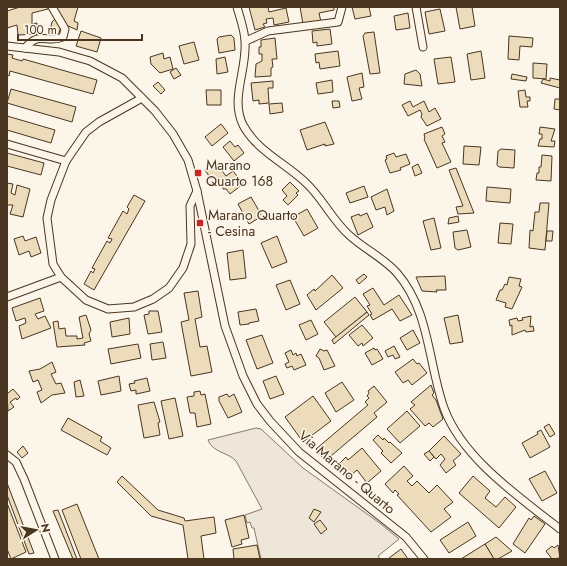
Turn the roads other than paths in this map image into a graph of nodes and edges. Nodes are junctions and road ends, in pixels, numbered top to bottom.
1 (52, 7) edge
2 (237, 7) edge
3 (342, 7) edge
4 (416, 7) edge
5 (246, 41) junction
6 (7, 46) edge
7 (423, 47) dead end
8 (25, 48) junction
9 (142, 98) junction
10 (7, 144) edge
11 (66, 161) junction
12 (197, 191) junction
13 (61, 277) junction
14 (7, 297) edge
15 (7, 455) edge
16 (560, 529) edge
17 (55, 559) edge
18 (424, 559) edge

1 - 8 street
2 - 5 street
3 - 5 street
4 - 7 street
5 - 16 street
6 - 8 street, Via Marano - Quarto
8 - 9 street, Via Marano - Quarto
9 - 11 street
9 - 12 street, Via Marano - Quarto
10 - 11 street
11 - 13 street
12 - 13 street
12 - 18 street, Via Marano - Quarto
13 - 14 street
15 - 17 street

